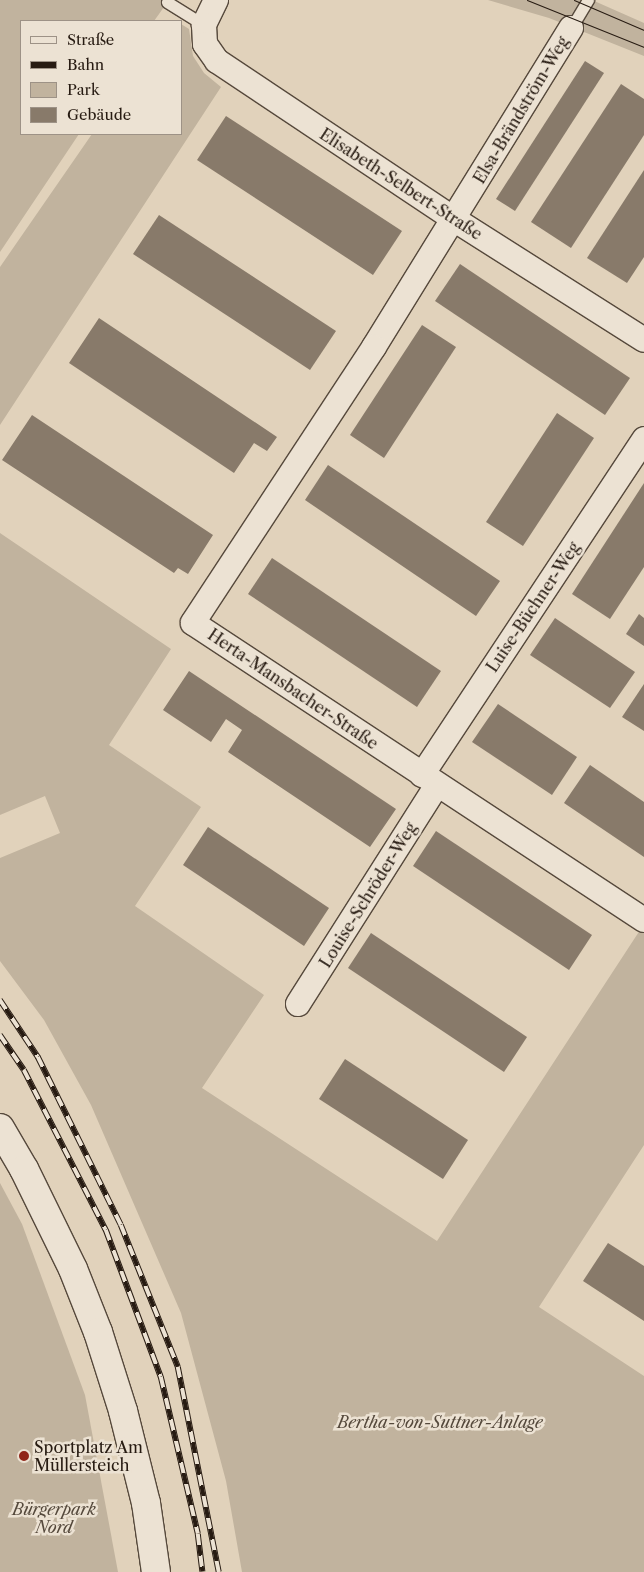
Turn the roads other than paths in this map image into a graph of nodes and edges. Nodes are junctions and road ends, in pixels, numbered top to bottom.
1 (216, 0) edge
2 (588, 0) edge
3 (167, 2) dead end
4 (204, 25) junction
5 (571, 28) joint
6 (452, 218) junction
7 (644, 340) edge
8 (644, 439) edge
9 (430, 780) junction
10 (642, 915) edge
11 (298, 1004) dead end
12 (0, 1128) edge
13 (156, 1572) edge

1 - 4 street
2 - 5 lane, Elsa-Brändström-Weg
3 - 4 lane
4 - 6 street, Elisabeth-Selbert-Straße
5 - 6 street, Elsa-Brändström-Weg
6 - 7 street, Elisabeth-Selbert-Straße
6 - 9 street, Herta-Mansbacher-Straße
8 - 9 street, Luise-Büchner-Weg
9 - 10 street, Herta-Mansbacher-Straße
9 - 11 street, Louise-Schröder-Weg
12 - 13 main road

